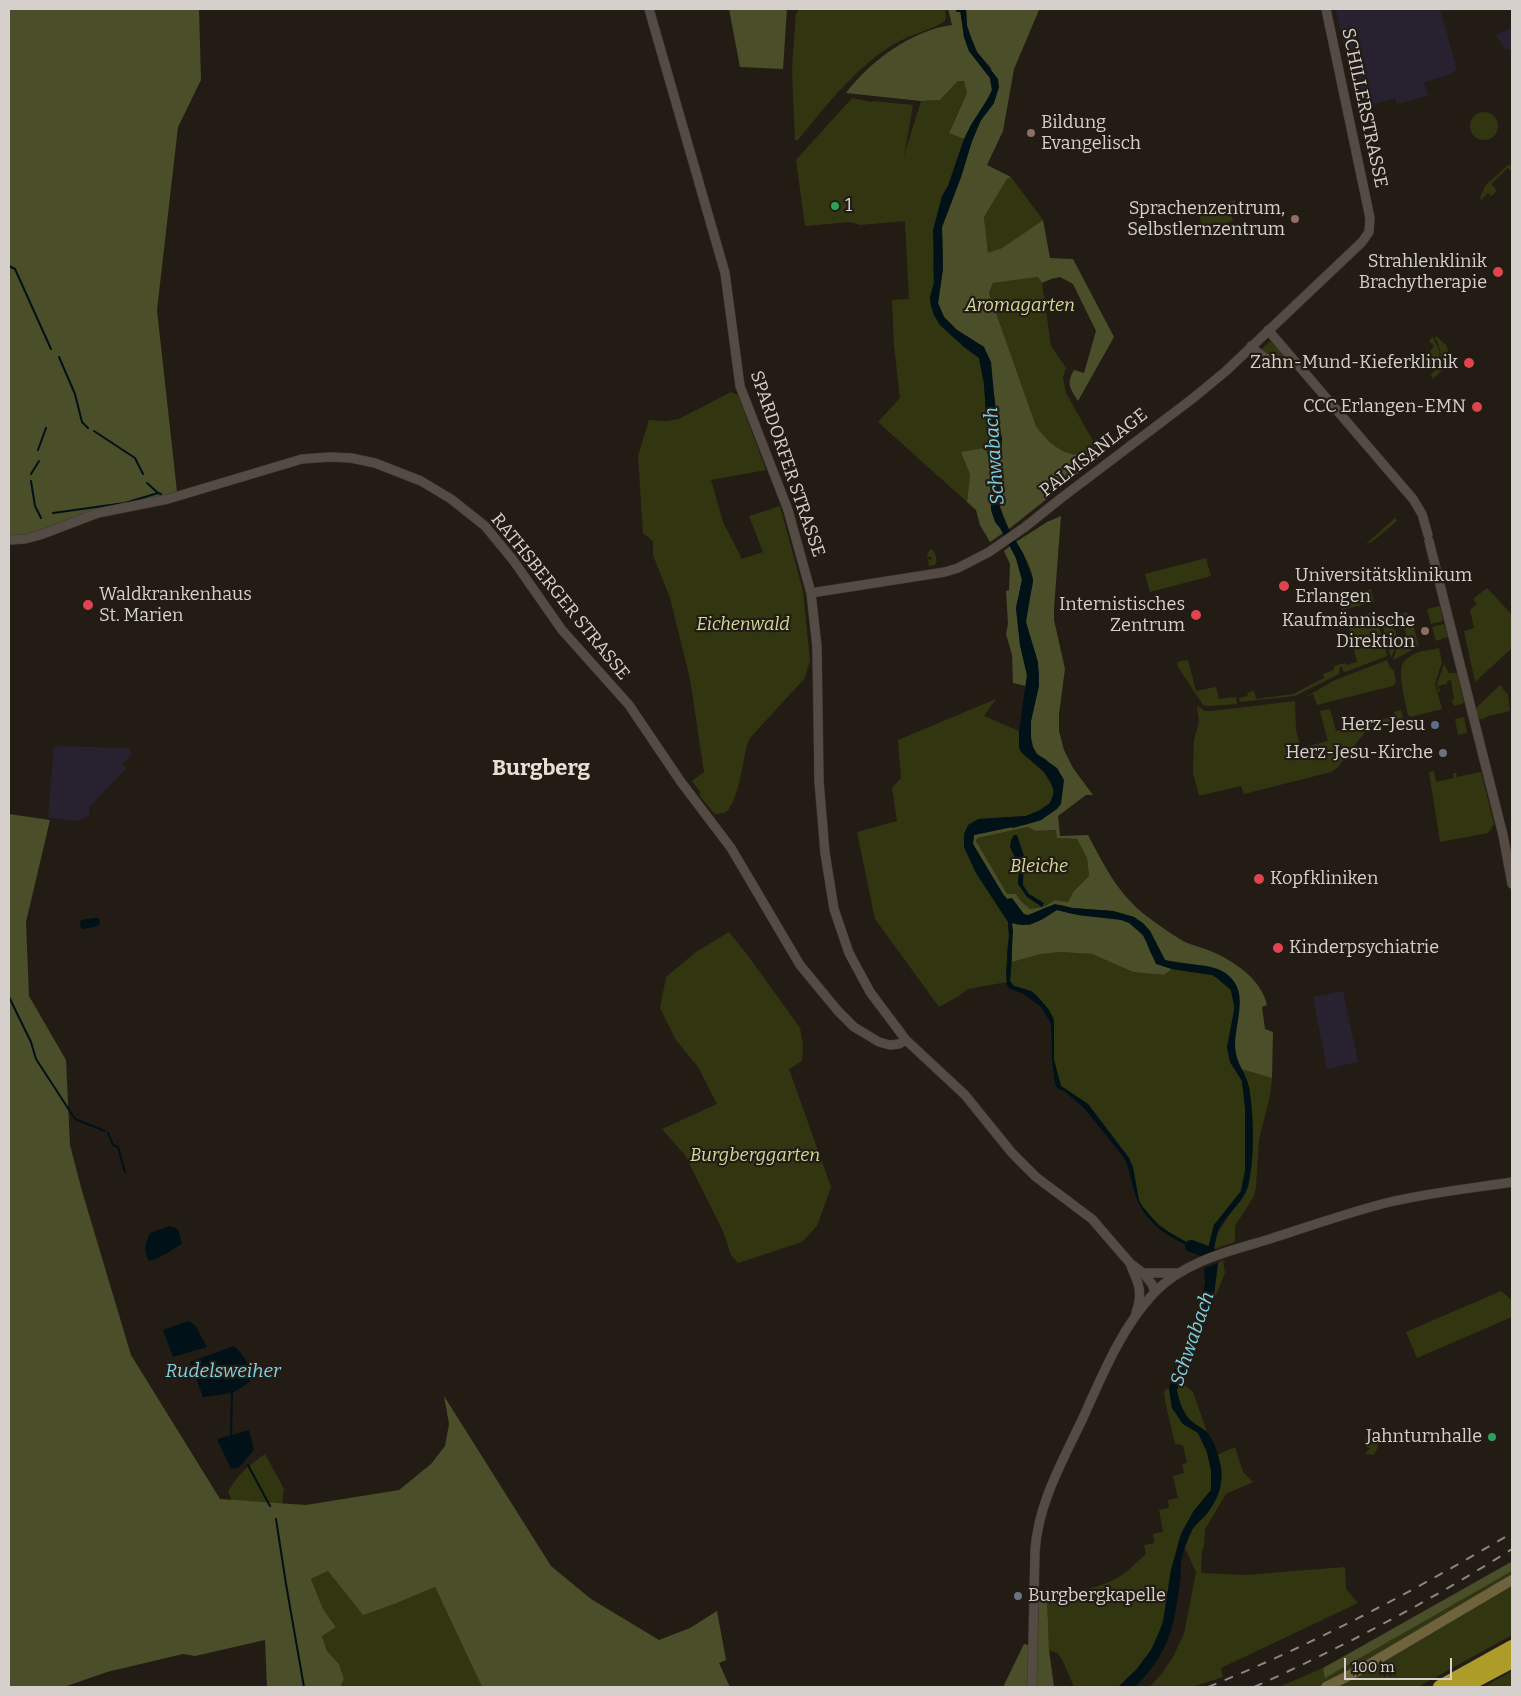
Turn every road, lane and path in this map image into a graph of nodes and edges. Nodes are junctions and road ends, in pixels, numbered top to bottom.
1 (649, 9) edge
2 (1326, 9) edge
3 (1370, 215) joint
4 (1268, 330) junction
5 (1251, 346) junction
6 (1295, 362) junction
7 (9, 540) edge
8 (811, 594) junction
9 (1512, 884) edge
10 (906, 1040) junction
11 (1512, 1182) edge
12 (1130, 1263) junction
13 (1143, 1273) junction
14 (1179, 1273) junction
15 (1140, 1285) junction
16 (1155, 1292) junction
17 (1134, 1320) junction
18 (1512, 1580) edge
19 (1512, 1647) edge
20 (1512, 1660) edge
21 (1032, 1687) edge
22 (1326, 1687) edge
23 (1440, 1687) edge
24 (1463, 1687) edge

1 - 8 street, SPARDORFER STRASSE
2 - 3 street, SCHILLERSTRASSE
3 - 4 street, PALMSANLAGE
4 - 5 street, PALMSANLAGE
4 - 6 street
5 - 6 street
5 - 8 street, PALMSANLAGE
6 - 9 street
7 - 10 street, RATHSBERGER STRASSE
8 - 10 street, SPARDORFER STRASSE
10 - 12 street, SPARDORFER STRASSE
11 - 14 street
12 - 13 street
12 - 15 street
13 - 14 street
13 - 16 street
14 - 16 street
15 - 16 street
15 - 17 street
16 - 17 street
17 - 21 street
18 - 22 main road
19 - 23 highway
20 - 24 highway

